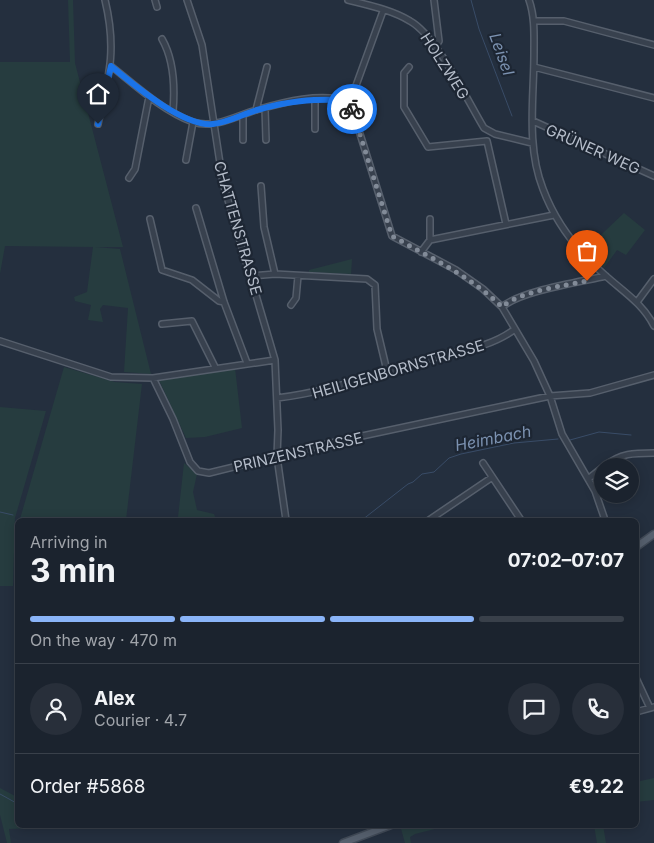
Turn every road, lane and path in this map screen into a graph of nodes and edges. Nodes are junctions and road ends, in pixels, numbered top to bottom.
1 (105, 0) edge
2 (155, 0) edge
3 (187, 0) edge
4 (348, 0) edge
5 (434, 0) edge
6 (529, 0) edge
7 (157, 7) dead end
8 (383, 11) junction
9 (534, 21) junction
10 (162, 39) dead end
11 (654, 45) edge
12 (435, 47) junction
13 (111, 66) junction
14 (409, 66) dead end
15 (267, 67) dead end
16 (534, 67) junction
17 (149, 97) junction
18 (654, 98) edge
19 (315, 99) junction
20 (350, 102) junction
21 (265, 108) junction
22 (173, 110) junction
23 (256, 110) junction
24 (243, 115) junction
25 (533, 121) junction
26 (194, 122) junction
27 (98, 124) dead end
28 (213, 124) junction
29 (315, 129) dead end
30 (495, 134) junction
31 (243, 140) dead end
32 (266, 140) dead end
33 (487, 141) junction
34 (532, 143) junction
35 (186, 160) dead end
36 (654, 176) edge
37 (130, 178) dead end
38 (261, 186) dead end
39 (196, 208) dead end
40 (554, 215) junction
41 (150, 219) dead end
42 (430, 219) dead end
43 (506, 224) junction
44 (430, 240) junction
45 (421, 252) junction
46 (275, 274) junction
47 (250, 276) junction
48 (298, 276) junction
49 (606, 276) junction
50 (654, 279) edge
51 (224, 302) junction
52 (637, 302) junction
53 (291, 305) dead end
54 (502, 307) junction
55 (162, 324) dead end
56 (654, 326) edge
57 (514, 329) junction
58 (0, 342) edge
59 (275, 360) junction
60 (247, 364) junction
61 (215, 367) junction
62 (387, 371) junction
63 (654, 375) edge
64 (153, 378) junction
65 (550, 396) junction
66 (277, 398) junction
67 (654, 453) edge
68 (276, 457) junction
69 (615, 458) edge
70 (483, 463) dead end
71 (594, 474) edge
72 (491, 478) junction
73 (588, 478) junction
74 (439, 514) junction
75 (286, 518) edge
76 (432, 518) edge
77 (441, 518) edge
78 (520, 518) edge
79 (604, 518) edge
80 (653, 537) edge
81 (639, 545) edge
82 (639, 684) edge
83 (652, 708) edge
84 (639, 711) edge
85 (383, 828) edge
86 (343, 843) edge

1 - 13 street
2 - 7 street
3 - 28 street, CHATTENSTRASSE
4 - 8 street, HOLZWEG
5 - 12 street
6 - 9 street
8 - 12 street, HOLZWEG
8 - 20 street
9 - 11 street
9 - 16 street
10 - 22 street
12 - 30 street, HOLZWEG
13 - 17 street
13 - 27 street
14 - 33 street
15 - 23 street
16 - 18 street
16 - 25 street
17 - 22 street
17 - 37 street
19 - 20 street
19 - 21 street
19 - 29 street
20 - 45 street
21 - 23 street
21 - 32 street
22 - 26 street
23 - 24 street
24 - 28 street
24 - 31 street
25 - 34 street
25 - 36 street, GRÜNER WEG
26 - 28 street
26 - 35 street
28 - 47 street, CHATTENSTRASSE
30 - 33 street
30 - 34 street
33 - 43 street
34 - 40 street
38 - 46 street
39 - 51 street
40 - 43 street
40 - 49 street
41 - 51 street
42 - 44 street
43 - 44 street
44 - 45 street
45 - 54 street
46 - 47 street
46 - 48 street
47 - 59 street, CHATTENSTRASSE
48 - 53 street
48 - 62 street
49 - 52 street
49 - 54 street
50 - 52 street
51 - 60 street
52 - 56 street
54 - 57 street
55 - 61 street
57 - 62 street, HEILIGENBORNSTRASSE
57 - 65 street
58 - 64 street
59 - 60 street
59 - 66 street, CHATTENSTRASSE
60 - 61 street
61 - 64 street
62 - 66 street, HEILIGENBORNSTRASSE
63 - 65 street, PRINZENSTRASSE
64 - 68 street, PRINZENSTRASSE
65 - 68 street, PRINZENSTRASSE
65 - 73 street
66 - 68 street, CHATTENSTRASSE
67 - 69 street
68 - 75 street, CHATTENSTRASSE
70 - 72 street
71 - 73 street
72 - 74 street
72 - 78 street
73 - 79 street
74 - 76 street
74 - 77 street
80 - 81 main road
82 - 83 street
83 - 84 street
85 - 86 main road

